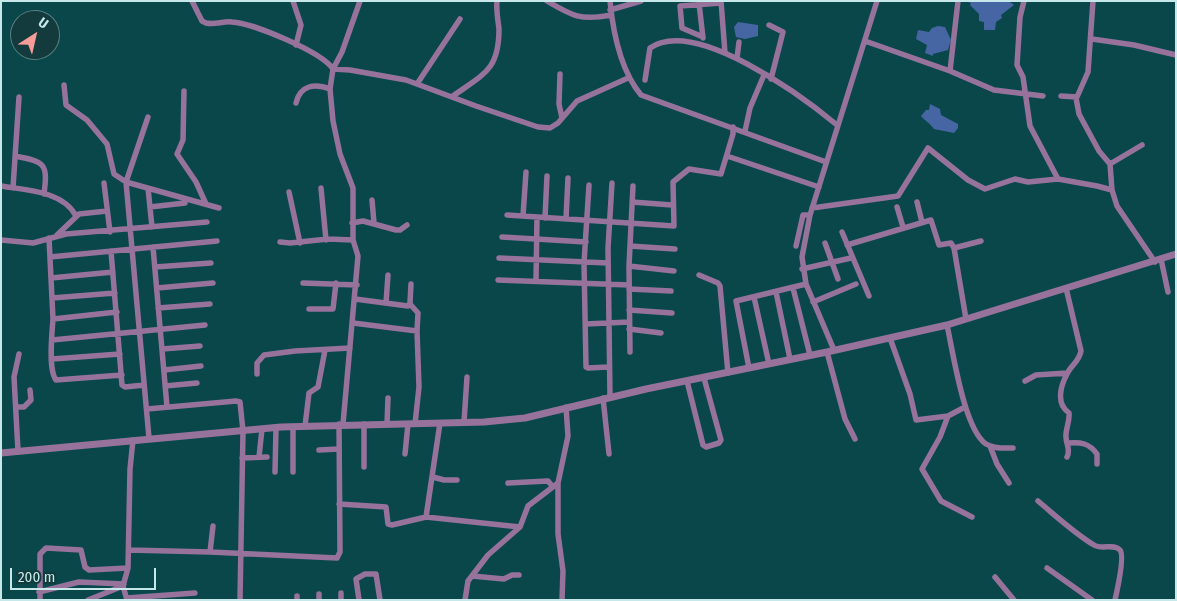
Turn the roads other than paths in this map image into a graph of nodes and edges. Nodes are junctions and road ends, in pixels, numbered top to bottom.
1 (192, 1) edge
2 (293, 1) edge
3 (360, 1) edge
4 (497, 1) edge
5 (547, 1) edge
6 (610, 1) edge
7 (641, 1) edge
8 (877, 1) edge
9 (958, 1) edge
10 (1024, 1) edge
11 (1093, 1) edge
12 (721, 2) edge
13 (699, 3) edge
14 (611, 12) junction
15 (460, 19) dead end
16 (769, 25) dead end
17 (703, 37) junction
18 (1092, 39) junction
19 (865, 41) junction
20 (739, 42) dead end
21 (296, 45) junction
22 (703, 45) junction
23 (725, 53) junction
24 (1176, 54) edge
25 (737, 58) junction
26 (333, 69) junction
27 (950, 71) junction
28 (560, 74) dead end
29 (764, 75) junction
30 (628, 78) junction
31 (771, 79) junction
32 (645, 80) dead end
33 (417, 84) junction
34 (64, 85) dead end
35 (330, 89) junction
36 (184, 91) dead end
37 (1025, 94) junction
38 (453, 96) junction
39 (1043, 96) dead end
40 (1061, 96) dead end
41 (19, 97) dead end
42 (1076, 98) junction
43 (296, 103) dead end
44 (148, 117) dead end
45 (562, 118) junction
46 (837, 125) junction
47 (733, 127) junction
48 (745, 131) junction
49 (1142, 145) dead end
50 (15, 156) junction
51 (727, 156) junction
52 (826, 162) junction
53 (1110, 164) junction
54 (526, 172) dead end
55 (547, 176) dead end
56 (568, 178) dead end
57 (1058, 179) junction
58 (104, 182) dead end
59 (126, 182) junction
60 (612, 183) dead end
61 (589, 185) dead end
62 (1, 186) edge
63 (633, 186) dead end
64 (819, 187) junction
65 (13, 188) junction
66 (148, 188) junction
67 (321, 188) dead end
68 (1112, 190) junction
69 (289, 192) dead end
70 (44, 194) junction
71 (372, 200) dead end
72 (632, 202) junction
73 (917, 202) dead end
74 (185, 203) dead end
75 (206, 204) junction
76 (672, 205) junction
77 (150, 207) junction
78 (897, 207) dead end
79 (219, 208) dead end
80 (812, 208) junction
81 (107, 211) junction
82 (507, 215) dead end
83 (810, 215) junction
84 (76, 216) junction
85 (523, 216) junction
86 (537, 217) junction
87 (545, 218) junction
88 (566, 219) junction
89 (588, 221) junction
90 (207, 222) dead end
91 (610, 222) junction
92 (922, 222) junction
93 (352, 223) junction
94 (374, 224) junction
95 (630, 224) junction
96 (407, 225) dead end
97 (152, 227) junction
98 (903, 227) junction
99 (131, 229) junction
100 (110, 232) junction
101 (842, 232) dead end
102 (57, 235) junction
103 (502, 237) dead end
104 (49, 238) junction
105 (536, 239) junction
106 (1, 240) edge
107 (326, 240) junction
108 (353, 240) junction
109 (217, 241) dead end
110 (981, 241) dead end
111 (280, 242) dead end
112 (586, 242) junction
113 (300, 243) junction
114 (825, 243) dead end
115 (847, 245) junction
116 (630, 246) junction
117 (796, 246) dead end
118 (153, 247) junction
119 (954, 248) junction
120 (133, 249) junction
121 (675, 249) dead end
122 (111, 251) junction
123 (1176, 254) edge
124 (50, 257) junction
125 (498, 258) dead end
126 (851, 258) junction
127 (535, 261) junction
128 (1158, 261) junction
129 (831, 262) junction
130 (211, 263) dead end
131 (584, 263) junction
132 (608, 263) junction
133 (629, 266) junction
134 (155, 268) junction
135 (802, 269) junction
136 (674, 271) dead end
137 (113, 272) junction
138 (388, 275) dead end
139 (699, 275) dead end
140 (51, 278) junction
141 (838, 278) dead end
142 (498, 280) dead end
143 (536, 281) junction
144 (213, 283) dead end
145 (303, 283) dead end
146 (336, 283) junction
147 (411, 284) dead end
148 (584, 284) junction
149 (806, 284) junction
150 (856, 284) dead end
151 (357, 285) junction
152 (608, 285) junction
153 (629, 287) junction
154 (157, 288) junction
155 (793, 288) junction
156 (1066, 288) junction
157 (671, 291) dead end
158 (776, 292) junction
159 (1168, 292) dead end
160 (115, 293) junction
161 (870, 296) dead end
162 (754, 297) junction
163 (52, 298) junction
164 (355, 298) junction
165 (813, 302) junction
166 (210, 304) dead end
167 (386, 304) junction
168 (410, 304) junction
169 (158, 308) junction
170 (309, 309) dead end
171 (630, 310) junction
172 (117, 312) junction
173 (672, 312) dead end
174 (53, 319) junction
175 (966, 319) junction
176 (608, 322) junction
177 (629, 322) junction
178 (353, 323) junction
179 (586, 324) junction
180 (205, 325) dead end
181 (947, 325) junction
182 (161, 329) junction
183 (629, 329) junction
184 (417, 330) junction
185 (140, 331) junction
186 (118, 333) junction
187 (661, 333) dead end
188 (890, 338) junction
189 (52, 340) junction
190 (200, 346) dead end
191 (350, 348) junction
192 (162, 349) junction
193 (325, 350) junction
194 (830, 351) junction
195 (630, 352) dead end
196 (19, 354) dead end
197 (120, 354) junction
198 (810, 356) junction
199 (52, 359) junction
200 (790, 359) junction
201 (769, 364) junction
202 (201, 366) dead end
203 (608, 367) junction
204 (749, 368) junction
205 (164, 370) junction
206 (728, 373) junction
207 (1067, 373) junction
208 (122, 374) junction
209 (256, 374) dead end
210 (466, 377) dead end
211 (704, 378) junction
212 (687, 381) junction
213 (1025, 381) dead end
214 (197, 383) dead end
215 (144, 385) junction
216 (165, 386) junction
217 (30, 390) dead end
218 (388, 398) dead end
219 (606, 398) junction
220 (566, 406) junction
221 (16, 407) junction
222 (167, 407) junction
223 (965, 407) junction
224 (146, 409) junction
225 (948, 416) junction
226 (464, 422) junction
227 (440, 423) junction
228 (341, 424) junction
229 (364, 424) junction
230 (387, 424) junction
231 (411, 424) junction
232 (305, 426) junction
233 (293, 427) junction
234 (276, 428) junction
235 (262, 429) junction
236 (243, 431) junction
237 (149, 438) junction
238 (855, 439) dead end
239 (133, 440) junction
240 (1068, 443) junction
241 (990, 446) junction
242 (1013, 448) dead end
243 (338, 449) junction
244 (318, 450) dead end
245 (18, 451) junction
246 (1, 453) edge
247 (405, 454) dead end
248 (609, 454) dead end
249 (267, 457) dead end
250 (1067, 457) dead end
251 (242, 458) junction
252 (259, 458) junction
253 (1097, 464) dead end
254 (364, 467) dead end
255 (275, 472) dead end
256 (293, 472) dead end
257 (433, 477) junction
258 (457, 480) dead end
259 (508, 483) dead end
260 (558, 483) junction
261 (1009, 483) dead end
262 (553, 487) junction
263 (1038, 501) dead end
264 (339, 504) junction
265 (426, 517) junction
266 (972, 517) dead end
267 (212, 526) dead end
268 (520, 527) junction
269 (129, 550) junction
270 (210, 552) junction
271 (241, 554) junction
272 (128, 568) junction
273 (1046, 568) dead end
274 (519, 575) dead end
275 (472, 576) junction
276 (994, 577) dead end
277 (124, 585) junction
278 (39, 592) junction
279 (195, 593) dead end
280 (341, 593) dead end
281 (127, 599) edge
282 (40, 600) edge
283 (88, 600) edge
284 (240, 600) edge
285 (341, 600) edge
286 (359, 600) edge
287 (380, 600) edge
288 (465, 600) edge
289 (562, 600) edge
290 (1014, 600) edge
291 (1092, 600) edge
292 (1115, 600) edge

1 - 21 street
2 - 21 street
3 - 26 street
4 - 38 street
5 - 14 street
6 - 14 street
7 - 14 street
8 - 19 street
9 - 27 street
10 - 37 street
11 - 18 street
12 - 13 street
12 - 23 street
13 - 17 street
13 - 17 street
14 - 30 street
15 - 33 street
16 - 31 street
17 - 22 street
18 - 24 street
18 - 42 street
19 - 27 street
19 - 46 street
20 - 25 street
21 - 26 street
22 - 23 street
22 - 32 street
23 - 25 street
25 - 29 street
26 - 33 street
26 - 35 street
27 - 37 street
28 - 45 street
29 - 31 street
29 - 48 street
30 - 45 street
30 - 47 street
31 - 46 street
33 - 38 street
34 - 59 street
35 - 43 street
35 - 93 street
36 - 75 street
37 - 39 street
37 - 57 street
38 - 45 street
40 - 42 street
41 - 50 street
42 - 53 street
44 - 59 street
46 - 52 street
47 - 48 street
47 - 51 street
48 - 52 street
49 - 53 street
50 - 65 street
50 - 70 street
51 - 64 street
51 - 76 street
52 - 64 street
53 - 68 street
54 - 85 street
55 - 87 street
56 - 88 street
57 - 68 street
57 - 80 street
58 - 81 street
59 - 66 street
59 - 99 street
60 - 91 street
61 - 89 street
62 - 65 street
63 - 72 street
64 - 80 street
65 - 70 street
66 - 75 street
66 - 77 street
67 - 107 street
68 - 128 street
69 - 113 street
70 - 84 street
71 - 94 street
72 - 76 street
72 - 95 street
73 - 92 street
74 - 77 street
75 - 79 street
76 - 95 street
77 - 97 street
78 - 98 street
80 - 83 street
81 - 84 street
81 - 100 street
82 - 85 street
83 - 117 street
83 - 135 street
84 - 102 street
85 - 86 street
86 - 87 street
86 - 105 street
87 - 88 street
88 - 89 street
89 - 91 street
89 - 112 street
90 - 97 street
91 - 95 street
91 - 132 street
92 - 98 street
92 - 119 street
93 - 94 street
93 - 108 street
94 - 96 street
95 - 116 street
97 - 99 street
98 - 115 street
99 - 100 street
99 - 120 street
100 - 102 street
101 - 115 street
102 - 104 street
103 - 105 street
104 - 106 street
104 - 124 street
105 - 112 street
105 - 127 street
107 - 108 street
107 - 113 street
108 - 151 street
109 - 118 street
110 - 119 street
111 - 113 street
112 - 131 street
114 - 129 street
115 - 126 street
116 - 121 street
116 - 133 street
118 - 120 street
118 - 134 street
119 - 175 street
120 - 122 street
120 - 185 street
122 - 124 street
122 - 137 street
123 - 128 street
124 - 140 street
125 - 127 street
126 - 129 street
126 - 161 street
127 - 131 street
127 - 143 street
128 - 156 street
128 - 159 street
129 - 135 street
129 - 141 street
130 - 134 street
131 - 132 street
131 - 148 street
132 - 152 street
133 - 136 street
133 - 153 street
134 - 154 street
135 - 149 street
137 - 140 street
137 - 160 street
138 - 167 street
139 - 206 street
140 - 163 street
142 - 143 street
143 - 148 street
144 - 154 street
145 - 146 street
146 - 151 street
146 - 170 street
147 - 168 street
148 - 152 street
148 - 179 street
149 - 155 street
149 - 165 street
150 - 165 street
151 - 164 street
152 - 153 street
152 - 176 street
153 - 157 street
153 - 171 street
154 - 169 street
155 - 158 street
155 - 198 street
156 - 175 street
156 - 207 street
158 - 162 street
158 - 200 street
160 - 163 street
160 - 172 street
162 - 201 street
162 - 204 street
163 - 174 street
164 - 167 street
164 - 178 street
165 - 194 street
166 - 169 street
167 - 168 street
168 - 184 street
169 - 182 street
171 - 173 street
171 - 177 street
172 - 174 street
172 - 186 street
174 - 189 street
175 - 181 street
176 - 177 street
176 - 179 street
176 - 203 street
177 - 183 street
178 - 184 street
178 - 191 street
179 - 203 street
180 - 182 street
181 - 188 street
181 - 223 street
182 - 185 street
182 - 192 street
183 - 187 street
183 - 195 street
184 - 231 street
185 - 186 street
185 - 215 street
186 - 189 street
186 - 197 street
188 - 194 street
188 - 225 street
189 - 199 street
190 - 192 street
191 - 193 street
191 - 228 street
192 - 205 street
193 - 209 street
193 - 232 street
194 - 198 street
194 - 238 street
196 - 221 street
197 - 199 street
197 - 208 street
198 - 200 street
199 - 208 street
200 - 201 street
201 - 204 street
202 - 205 street
203 - 219 street
204 - 206 street
205 - 216 street
206 - 211 street
207 - 213 street
207 - 240 street
208 - 215 street
210 - 226 street
211 - 212 street
211 - 212 street
212 - 219 street
214 - 216 street
215 - 224 street
216 - 222 street
217 - 221 street
218 - 230 street
219 - 220 street
219 - 248 street
220 - 226 street
220 - 260 street
221 - 245 street
222 - 224 street
222 - 236 street
223 - 225 street
223 - 241 street
224 - 237 street
225 - 266 street
226 - 227 street
227 - 231 street
227 - 257 street
228 - 229 street
228 - 232 street
228 - 243 street
229 - 230 street
229 - 254 street
230 - 231 street
231 - 247 street
232 - 233 street
233 - 234 street
233 - 256 street
234 - 235 street
234 - 255 street
235 - 236 street
235 - 252 street
236 - 237 street
236 - 251 street
237 - 239 street
239 - 245 street
239 - 269 street
240 - 250 street
240 - 253 street
241 - 242 street
241 - 261 street
243 - 244 street
243 - 264 street
245 - 246 street
249 - 252 street
251 - 252 street
251 - 271 street
257 - 258 street
257 - 265 street
259 - 262 street
260 - 262 street
260 - 289 street
262 - 268 street
263 - 292 street
264 - 265 street
264 - 271 street
265 - 268 street
267 - 270 street
268 - 275 street
269 - 270 street
269 - 272 street
270 - 271 street
271 - 284 street
272 - 277 street
272 - 278 street
273 - 291 street
274 - 275 street
275 - 288 street
276 - 290 street
277 - 278 street
277 - 281 street
277 - 283 street
278 - 282 street
279 - 281 street
280 - 285 street
286 - 287 street

